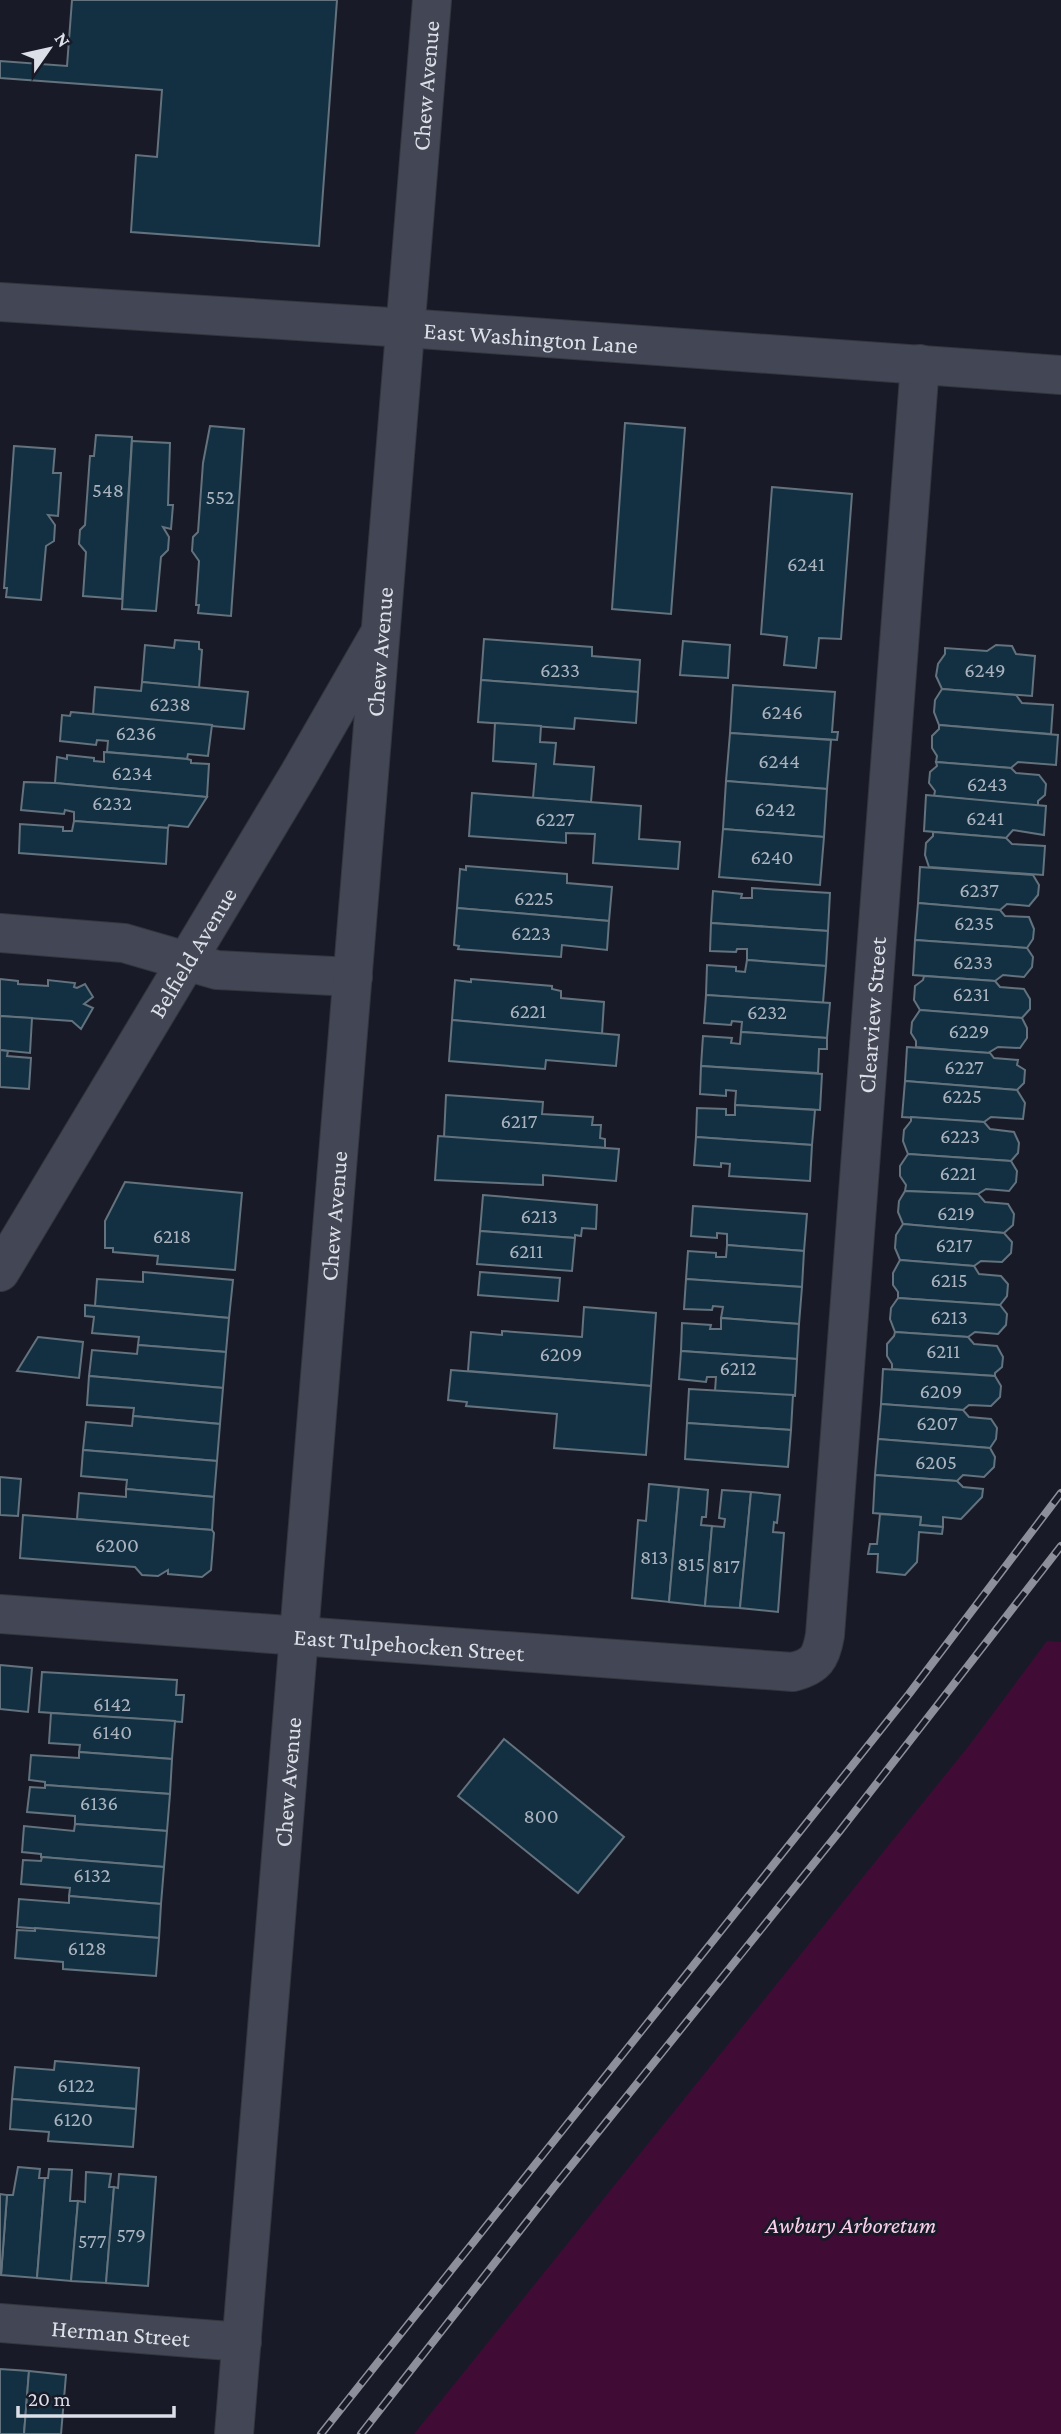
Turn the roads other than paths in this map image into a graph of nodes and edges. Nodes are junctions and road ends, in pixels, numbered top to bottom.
1 (432, 0) edge
2 (0, 302) edge
3 (406, 328) junction
4 (920, 364) junction
5 (1061, 375) edge
6 (380, 633) junction
7 (0, 933) edge
8 (185, 961) junction
9 (353, 977) junction
10 (0, 1272) edge
11 (0, 1614) edge
12 (299, 1636) junction
13 (815, 1663) joint
14 (0, 2323) edge
15 (242, 2342) junction
16 (234, 2434) edge

1 - 3 street, Chew Avenue
2 - 3 street, East Washington Lane
3 - 4 street, East Washington Lane
3 - 6 street, Chew Avenue
4 - 5 street, East Washington Lane
4 - 13 street, Clearview Street
6 - 8 street, Belfield Avenue
6 - 9 street, Chew Avenue
7 - 8 street
8 - 9 street
8 - 10 street, Belfield Avenue
9 - 12 street, Chew Avenue
11 - 12 street, East Tulpehocken Street
12 - 13 street, East Tulpehocken Street
12 - 15 street, Chew Avenue
14 - 15 street, Herman Street
15 - 16 street, Chew Avenue

